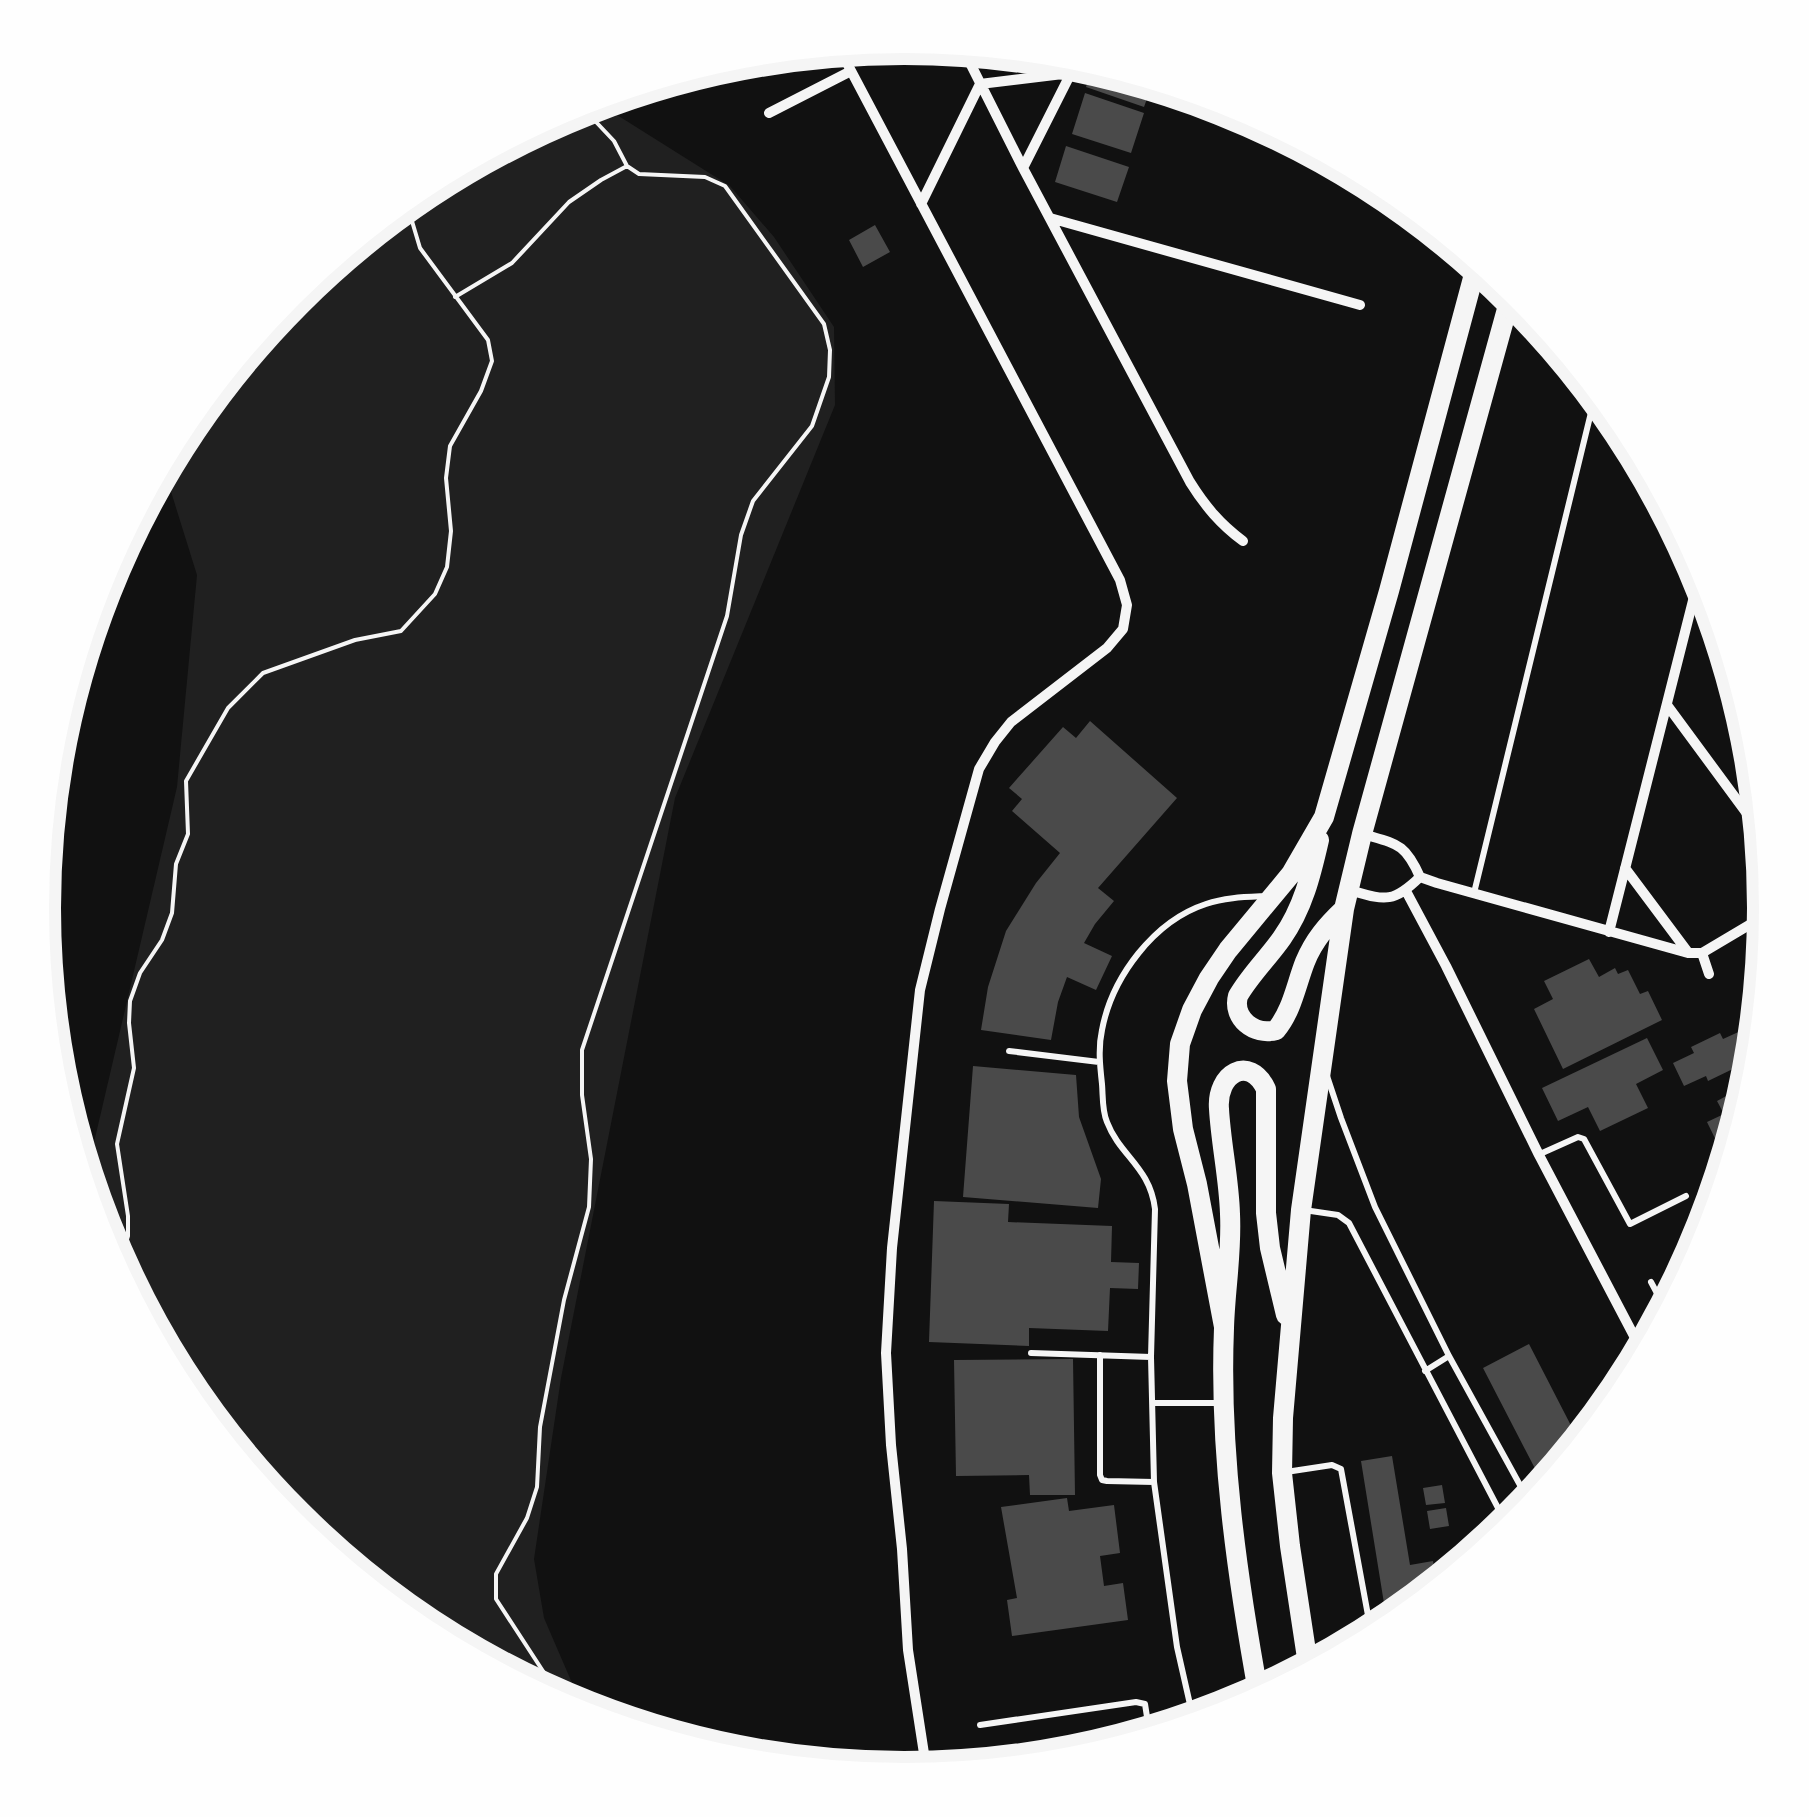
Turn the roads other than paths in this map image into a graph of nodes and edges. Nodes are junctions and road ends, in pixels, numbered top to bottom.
1 (847, 61) edge
2 (969, 62) edge
3 (851, 70) junction
4 (1063, 74) edge
5 (1070, 75) edge
6 (980, 84) junction
7 (769, 113) dead end
8 (1023, 168) junction
9 (920, 204) junction
10 (1050, 218) junction
11 (1474, 278) edge
12 (1360, 305) dead end
13 (1510, 314) edge
14 (1592, 410) edge
15 (1243, 541) dead end
16 (1694, 596) edge
17 (1666, 705) junction
18 (1324, 817) junction
19 (1749, 817) edge
20 (1362, 834) junction
21 (1625, 868) junction
22 (1420, 877) junction
23 (1406, 891) junction
24 (1474, 893) junction
25 (1275, 895) junction
26 (1346, 899) junction
27 (1754, 922) edge
28 (1609, 932) junction
29 (1688, 952) junction
30 (1702, 953) junction
31 (1709, 974) dead end
32 (1009, 1051) dead end
33 (1322, 1060) junction
34 (1099, 1062) junction
35 (1539, 1155) junction
36 (1686, 1196) dead end
37 (1301, 1210) junction
38 (1651, 1282) dead end
39 (1659, 1297) edge
40 (1224, 1327) junction
41 (1290, 1333) junction
42 (1636, 1340) edge
43 (1031, 1353) dead end
44 (1100, 1355) junction
45 (1449, 1356) junction
46 (1151, 1357) junction
47 (1425, 1371) junction
48 (1153, 1403) junction
49 (1225, 1403) junction
50 (1282, 1473) junction
51 (1154, 1482) junction
52 (1523, 1490) edge
53 (1500, 1514) edge
54 (1369, 1619) edge
55 (1306, 1656) edge
56 (1257, 1681) edge
57 (1191, 1708) edge
58 (1149, 1722) edge
59 (980, 1725) dead end
60 (925, 1757) edge

1 - 3 street
2 - 6 street
3 - 7 street
3 - 9 street
4 - 6 street
5 - 8 street
6 - 8 street
6 - 9 street
8 - 10 street
9 - 60 street
10 - 12 street
10 - 15 street
11 - 18 main road
13 - 20 main road
14 - 24 lane
16 - 17 street
17 - 19 street
17 - 21 street
18 - 25 main road
18 - 26 main road
20 - 22 street
20 - 26 main road
21 - 28 street
21 - 29 street
22 - 23 street
22 - 24 street
23 - 26 street
23 - 35 street
24 - 28 street
25 - 34 lane
25 - 40 main road
26 - 33 main road
27 - 30 street
28 - 29 street
29 - 30 street
30 - 31 street
32 - 34 lane
33 - 37 main road
33 - 45 lane
34 - 46 lane
35 - 36 lane
35 - 42 street
37 - 41 main road
37 - 47 lane
38 - 39 lane
40 - 41 main road
40 - 49 main road
41 - 50 main road
43 - 44 lane
44 - 46 lane
44 - 51 lane
45 - 47 lane
45 - 52 lane
46 - 48 lane
47 - 53 lane
48 - 49 lane
48 - 51 lane
49 - 56 main road
50 - 54 lane
50 - 55 main road
51 - 57 lane
58 - 59 lane

